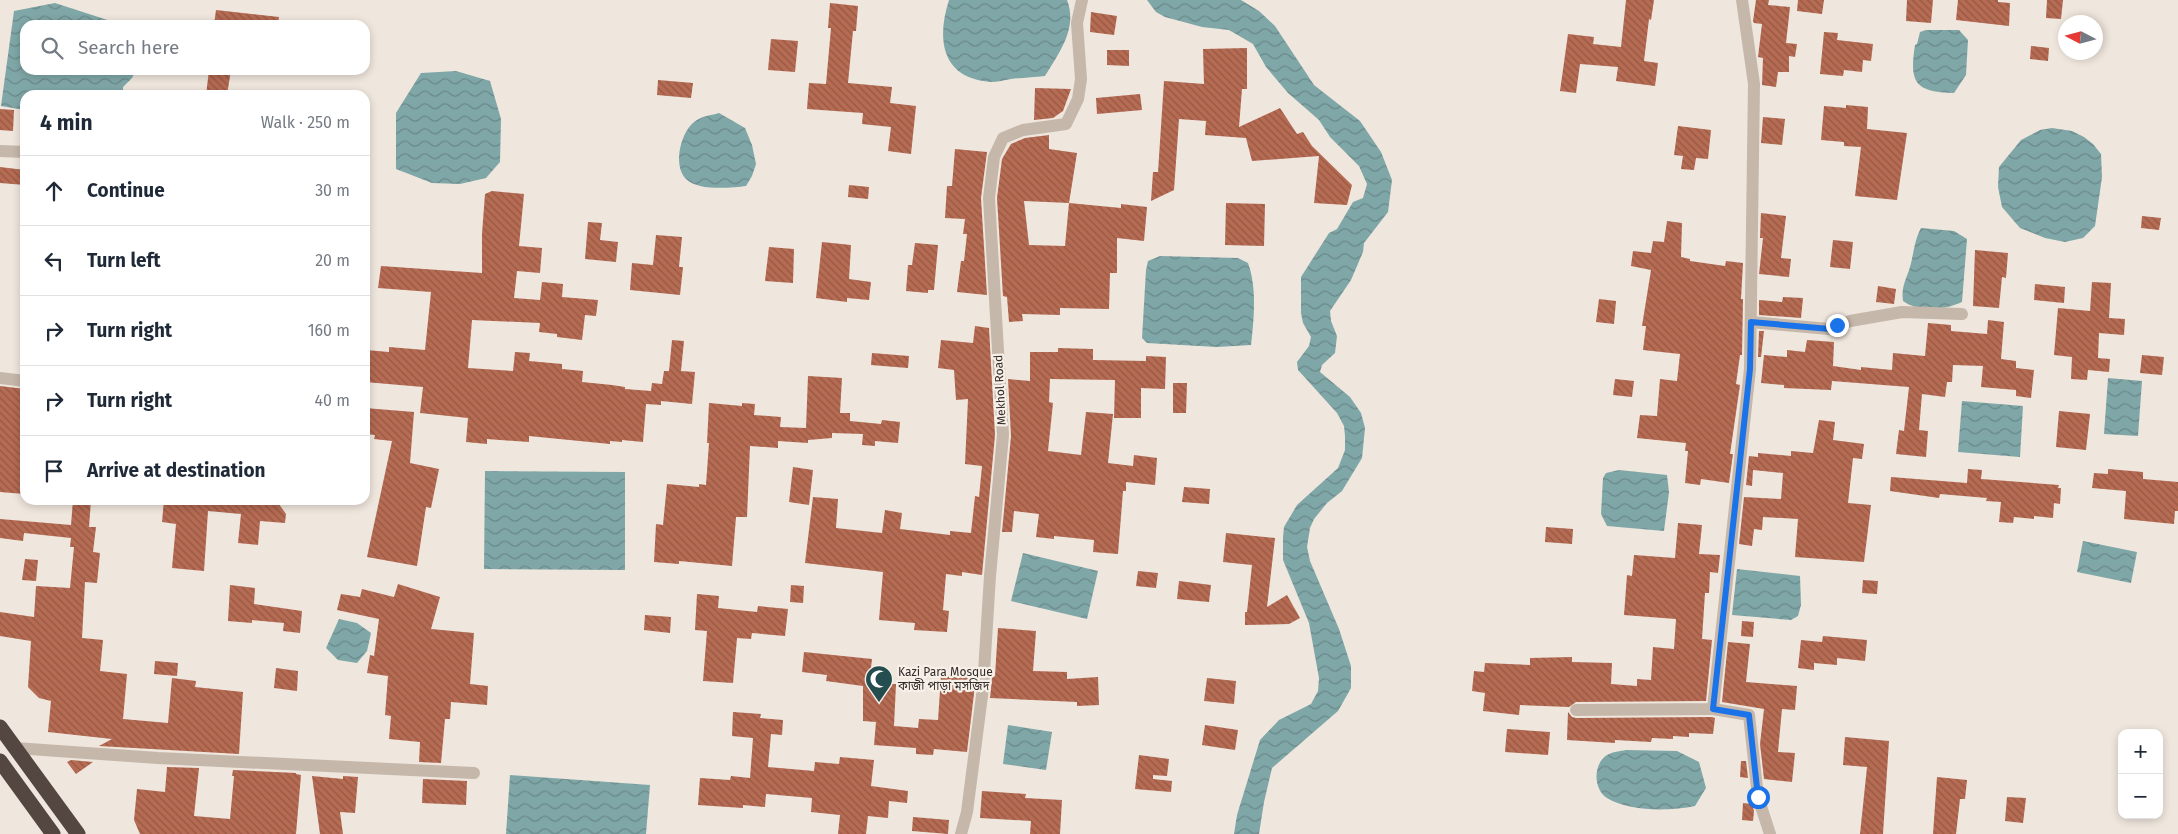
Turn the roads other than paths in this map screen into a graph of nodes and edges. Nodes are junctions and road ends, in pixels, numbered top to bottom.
1 (1082, 0) edge
2 (1742, 0) edge
3 (0, 150) edge
4 (20, 152) edge
5 (1962, 314) dead end
6 (1751, 322) junction
7 (0, 378) edge
8 (20, 380) edge
9 (1713, 709) junction
10 (1576, 710) dead end
11 (0, 727) edge
12 (15, 748) junction
13 (0, 762) edge
14 (474, 773) dead end
15 (53, 834) edge
16 (78, 834) edge
17 (961, 834) edge
18 (1770, 834) edge

1 - 17 street, Mekhol Road
2 - 6 street
3 - 4 street
5 - 6 street
6 - 9 street
7 - 8 street
9 - 10 street
9 - 18 street
11 - 12 highway
12 - 14 street
12 - 16 highway
13 - 15 highway

